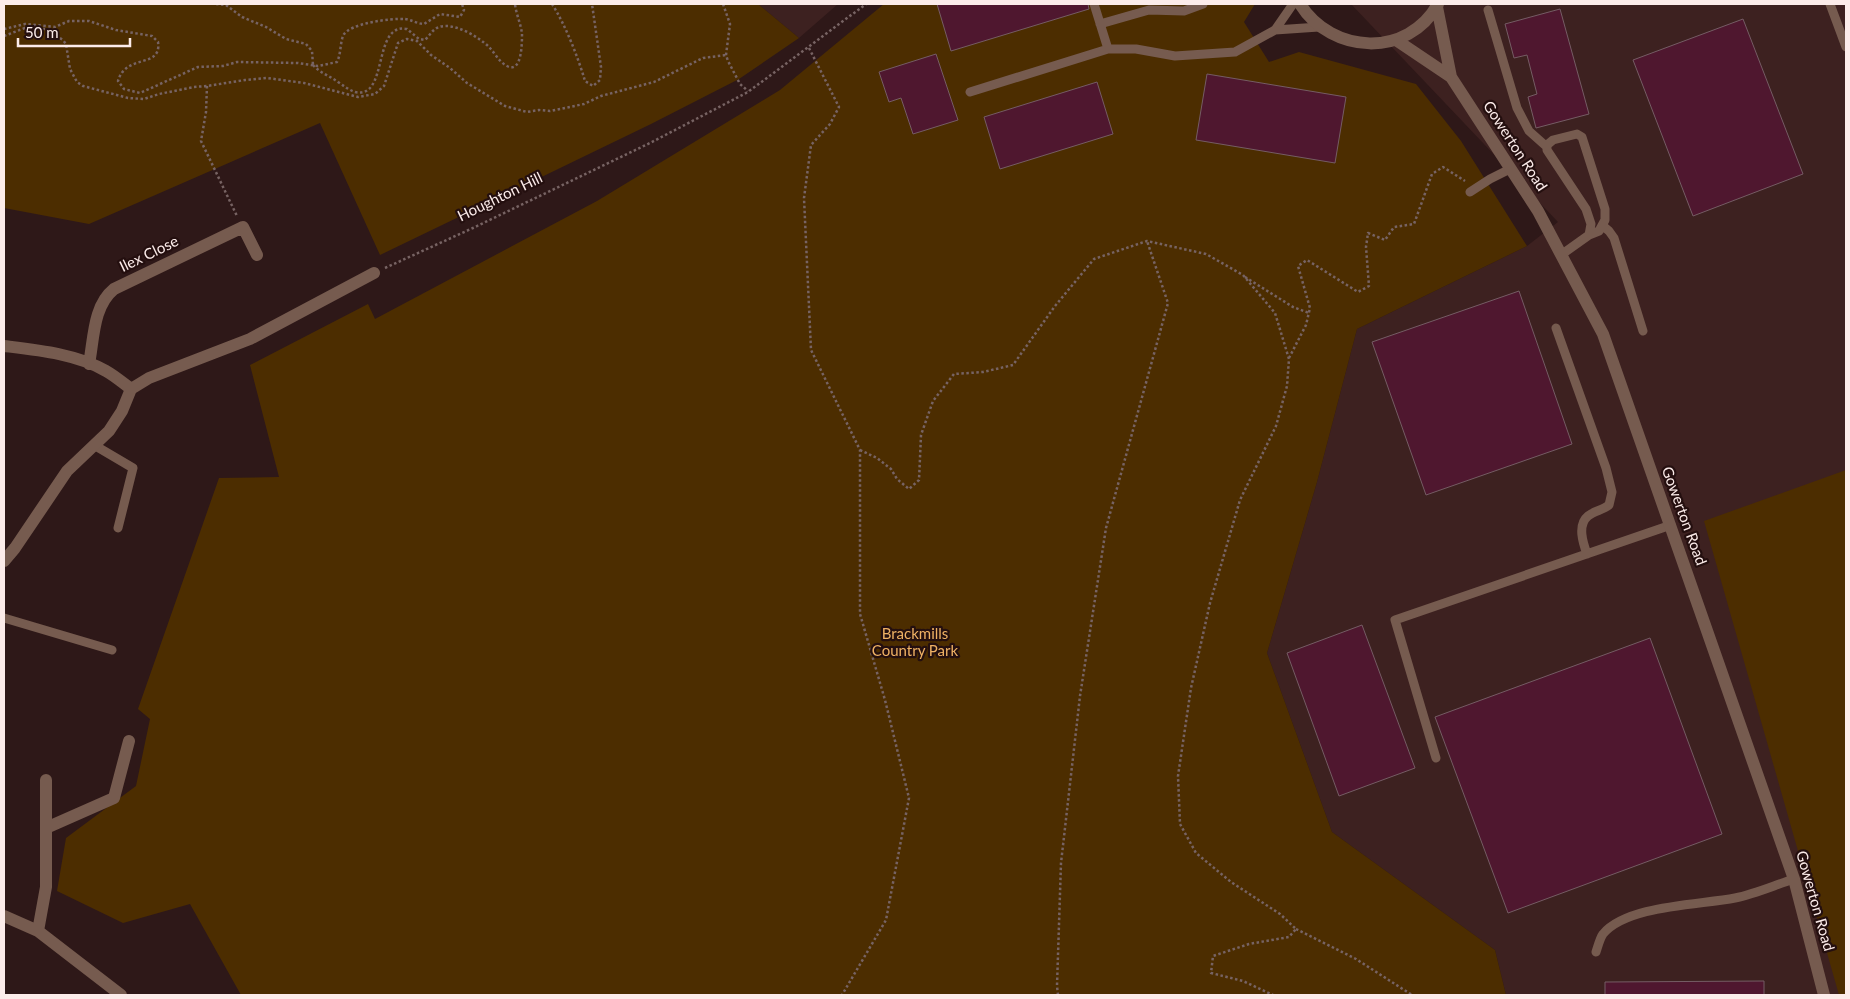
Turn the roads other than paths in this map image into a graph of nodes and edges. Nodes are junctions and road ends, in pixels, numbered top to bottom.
1 (1094, 4) edge
2 (1203, 4) edge
3 (1293, 4) edge
4 (1300, 4) edge
5 (1830, 4) edge
6 (1438, 5) edge
7 (1488, 10) dead end
8 (1100, 24) junction
9 (1319, 27) junction
10 (1275, 30) junction
11 (1396, 40) junction
12 (1846, 47) edge
13 (1108, 50) junction
14 (1451, 77) junction
15 (970, 92) dead end
16 (1547, 147) junction
17 (1510, 169) junction
18 (1472, 191) road end
19 (1603, 226) junction
20 (1589, 235) junction
21 (257, 255) dead end
22 (1561, 255) junction
23 (374, 272) road end
24 (1556, 328) dead end
25 (1643, 331) dead end
26 (4, 346) edge
27 (89, 364) junction
28 (131, 389) junction
29 (94, 445) junction
30 (1671, 525) junction
31 (118, 528) dead end
32 (1587, 554) junction
33 (4, 561) edge
34 (4, 618) edge
35 (112, 650) dead end
36 (129, 741) dead end
37 (1436, 758) dead end
38 (46, 780) dead end
39 (46, 828) junction
40 (1794, 879) junction
41 (4, 916) edge
42 (38, 931) junction
43 (1596, 952) dead end
44 (120, 995) edge
45 (1824, 995) edge

1 - 8 lane
2 - 8 lane
3 - 10 lane
4 - 9 street
5 - 12 lane
6 - 11 street
6 - 14 street, Gowerton Road
7 - 16 lane
8 - 13 lane
9 - 10 lane
9 - 11 street
10 - 13 lane
11 - 14 street, Gowerton Road
13 - 15 lane
14 - 17 street, Gowerton Road
16 - 19 lane
16 - 20 lane
17 - 18 lane
17 - 22 street, Gowerton Road
19 - 20 lane
19 - 25 lane
20 - 22 lane
21 - 27 street, Ilex Close
22 - 30 street, Gowerton Road
23 - 28 street
24 - 32 lane
26 - 27 street
27 - 28 street
28 - 29 street
29 - 31 lane
29 - 33 street
30 - 32 lane
30 - 40 street, Gowerton Road
32 - 37 lane
34 - 35 lane
36 - 39 street
38 - 39 street
39 - 42 street
40 - 43 lane
40 - 45 street, Gowerton Road
41 - 42 street
42 - 44 street

